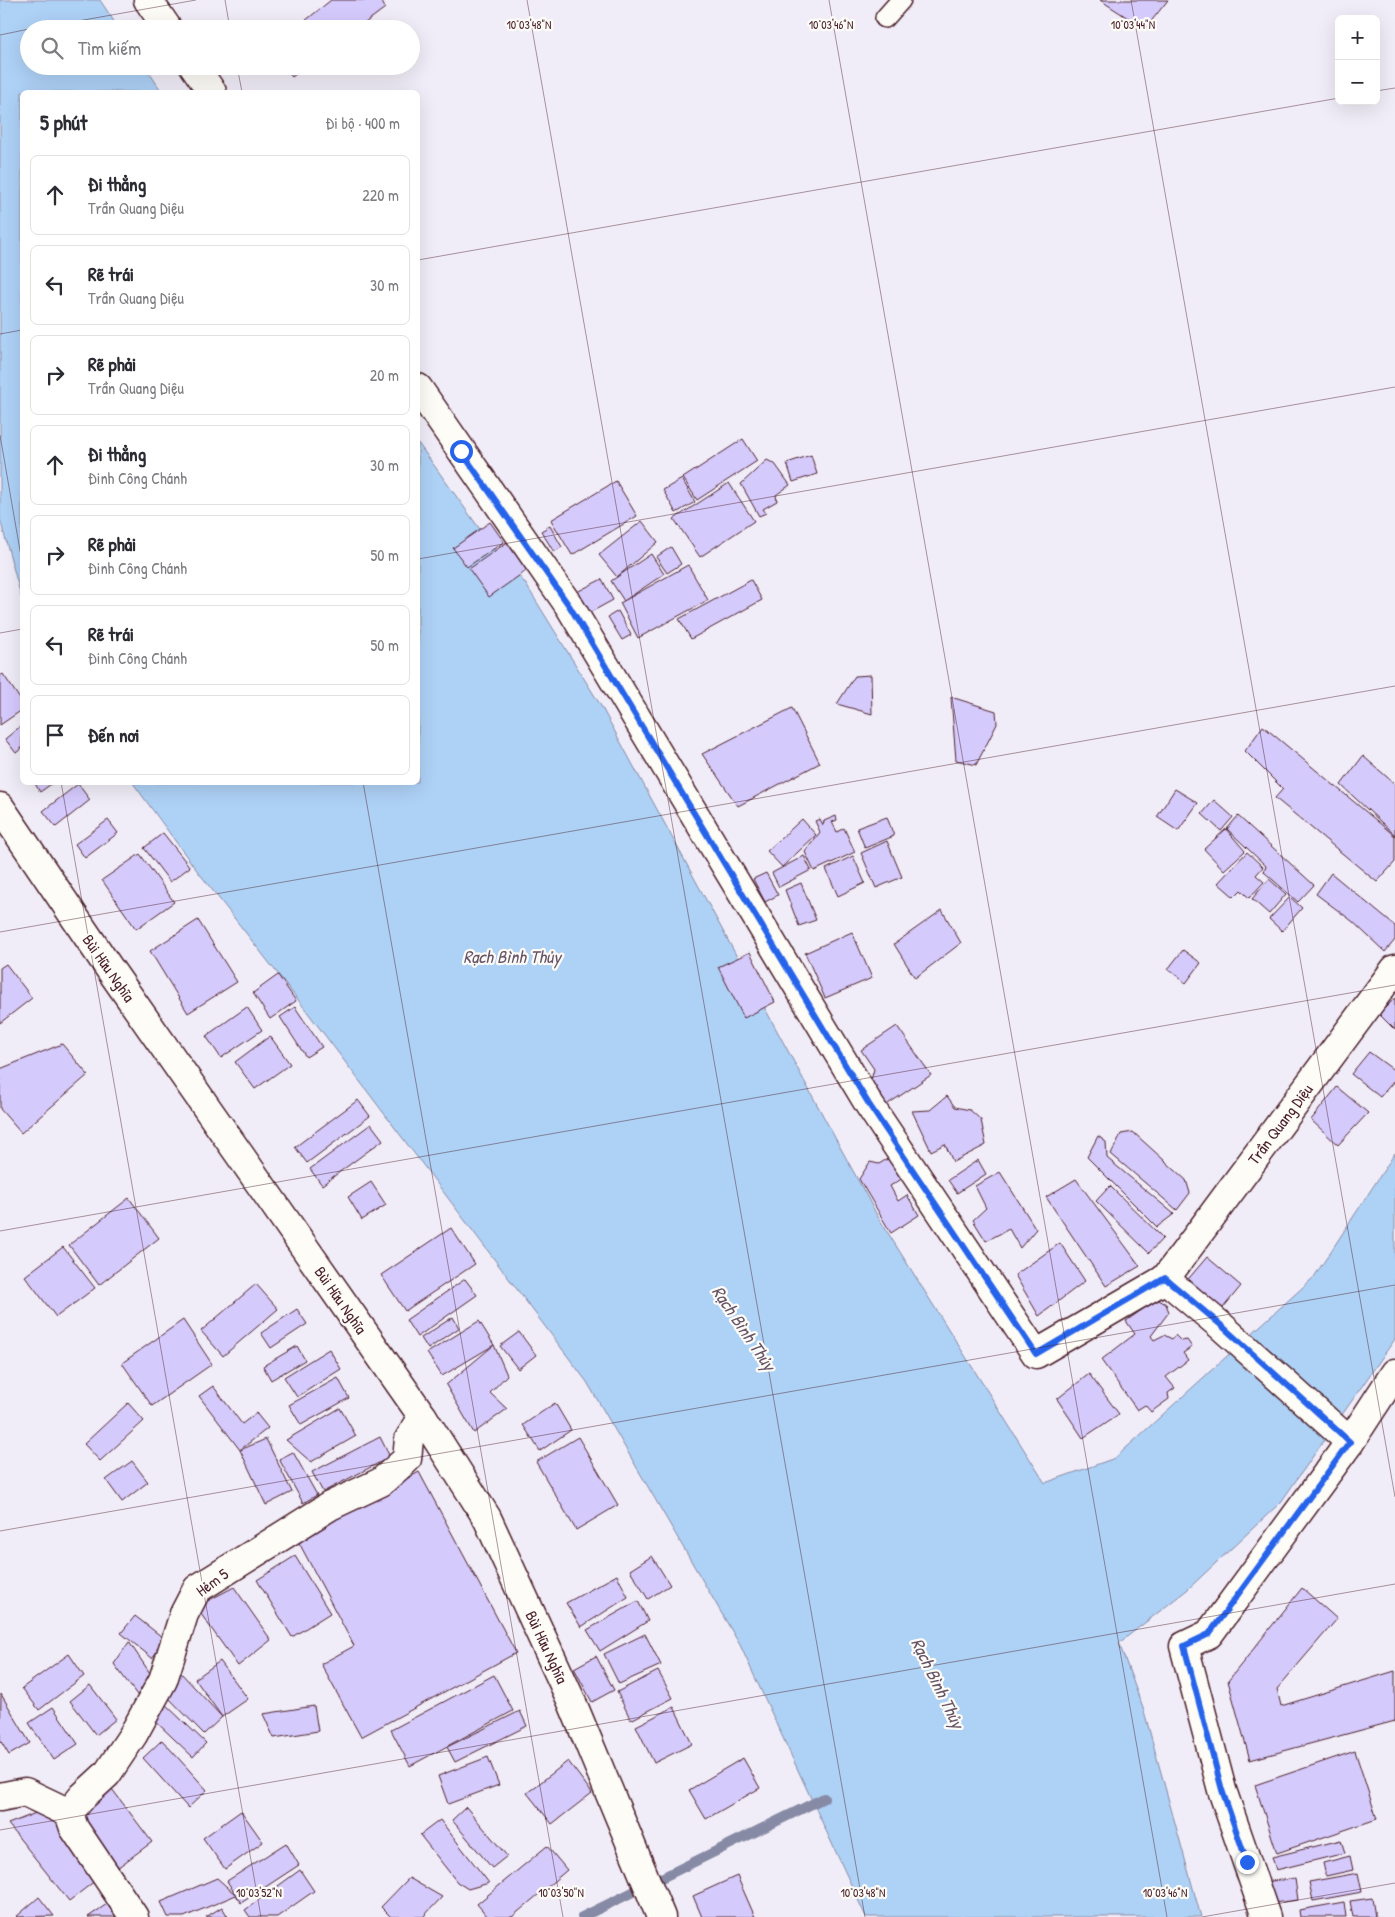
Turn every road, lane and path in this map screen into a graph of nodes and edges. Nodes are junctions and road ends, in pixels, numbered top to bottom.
1 (148, 0) edge
2 (901, 0) edge
3 (885, 18) dead end
4 (162, 20) edge
5 (200, 75) edge
6 (211, 90) edge
7 (420, 391) edge
8 (0, 807) edge
9 (1395, 969) edge
10 (1165, 1278) junction
11 (1395, 1373) edge
12 (423, 1417) junction
13 (1342, 1436) junction
14 (0, 1797) edge
15 (69, 1813) junction
16 (134, 1917) edge
17 (662, 1917) edge
18 (1266, 1917) edge

1 - 4 street
2 - 3 lane
5 - 6 street
7 - 10 street, Trần Quang Diệu
8 - 12 street, Bùi Hữu Nghĩa
9 - 10 street, Trần Quang Diệu
10 - 13 street
11 - 13 street
12 - 15 street, Hẻm 5
12 - 17 street, Bùi Hữu Nghĩa
13 - 18 street
14 - 15 street
15 - 16 street

